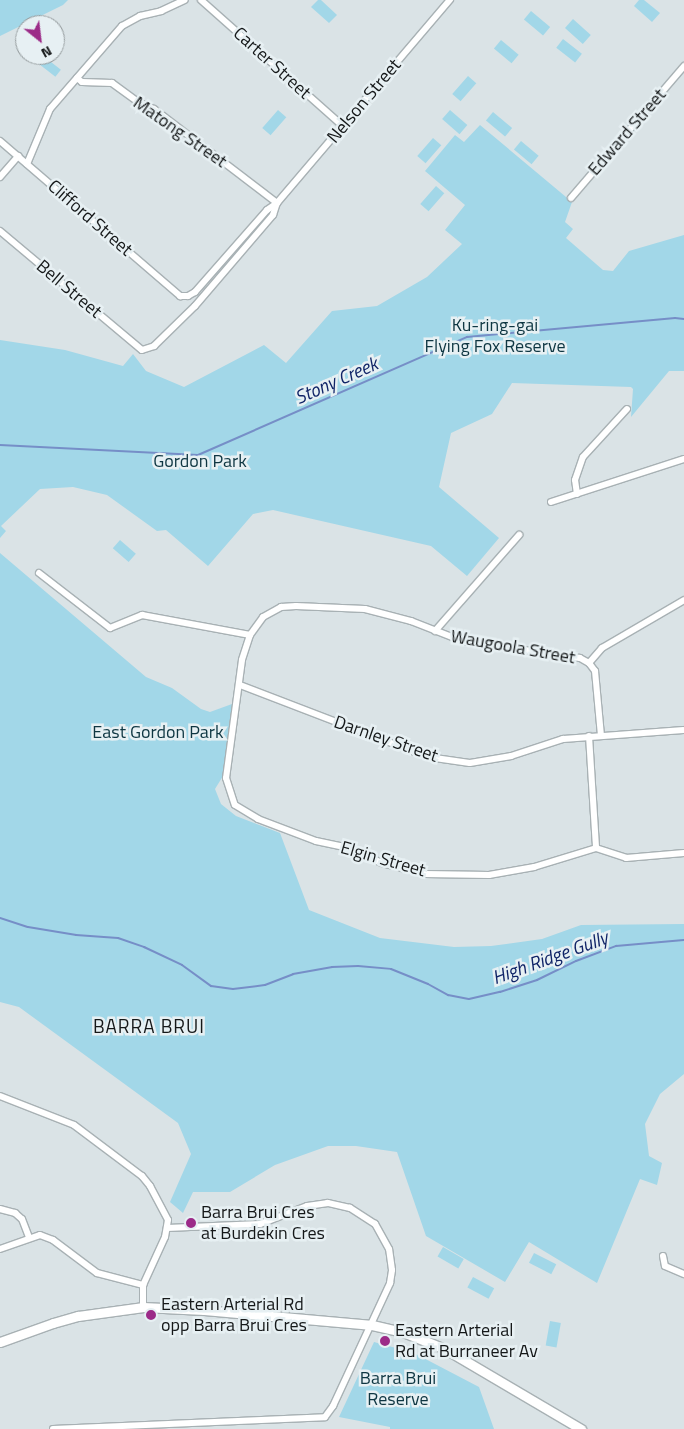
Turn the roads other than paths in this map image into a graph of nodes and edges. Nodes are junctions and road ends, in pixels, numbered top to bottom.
1 (185, 0) edge
2 (201, 0) edge
3 (450, 0) edge
4 (684, 66) edge
5 (77, 78) junction
6 (343, 126) junction
7 (0, 141) edge
8 (18, 156) junction
9 (27, 164) junction
10 (0, 177) edge
11 (571, 198) dead end
12 (277, 203) junction
13 (0, 231) edge
14 (180, 296) joint
15 (137, 347) joint
16 (627, 409) dead end
17 (684, 459) edge
18 (577, 494) junction
19 (551, 502) dead end
20 (518, 535) dead end
21 (39, 573) dead end
22 (684, 600) edge
23 (436, 631) junction
24 (250, 635) junction
25 (589, 663) junction
26 (240, 686) junction
27 (684, 730) edge
28 (589, 736) junction
29 (601, 736) junction
30 (235, 805) joint
31 (596, 848) junction
32 (684, 853) edge
33 (0, 1096) edge
34 (0, 1209) edge
35 (166, 1228) junction
36 (29, 1237) junction
37 (0, 1249) edge
38 (663, 1256) dead end
39 (684, 1274) edge
40 (143, 1285) junction
41 (143, 1308) junction
42 (372, 1325) junction
43 (0, 1342) edge
44 (53, 1429) edge
45 (581, 1429) edge

1 - 5 street
2 - 6 street, Carter Street
3 - 6 street, Nelson Street
4 - 11 street, Edward Street
5 - 9 street
5 - 12 street, Matong Street
6 - 12 street, Nelson Street
7 - 8 street, Clifford Street
8 - 9 street, Clifford Street
8 - 10 street
9 - 14 street, Clifford Street
12 - 14 street, Nelson Street
12 - 15 street, Nelson Street
13 - 15 street, Bell Street
16 - 18 street
17 - 18 street
18 - 19 street
20 - 23 street
21 - 24 street
22 - 25 street
23 - 24 street, Waugoola Street
23 - 25 street, Waugoola Street
24 - 26 street, Waugoola Street
25 - 29 street, Waugoola Street
26 - 28 street, Darnley Street
26 - 30 street, Waugoola Street
27 - 29 street, Darnley Street
28 - 29 street, Darnley Street
28 - 31 street
30 - 31 street, Elgin Street
31 - 32 street
33 - 35 street
34 - 36 street
35 - 40 street
35 - 42 street
36 - 37 street
36 - 40 street
38 - 39 street
40 - 41 street
41 - 42 main road
41 - 43 main road
42 - 44 street
42 - 45 main road

